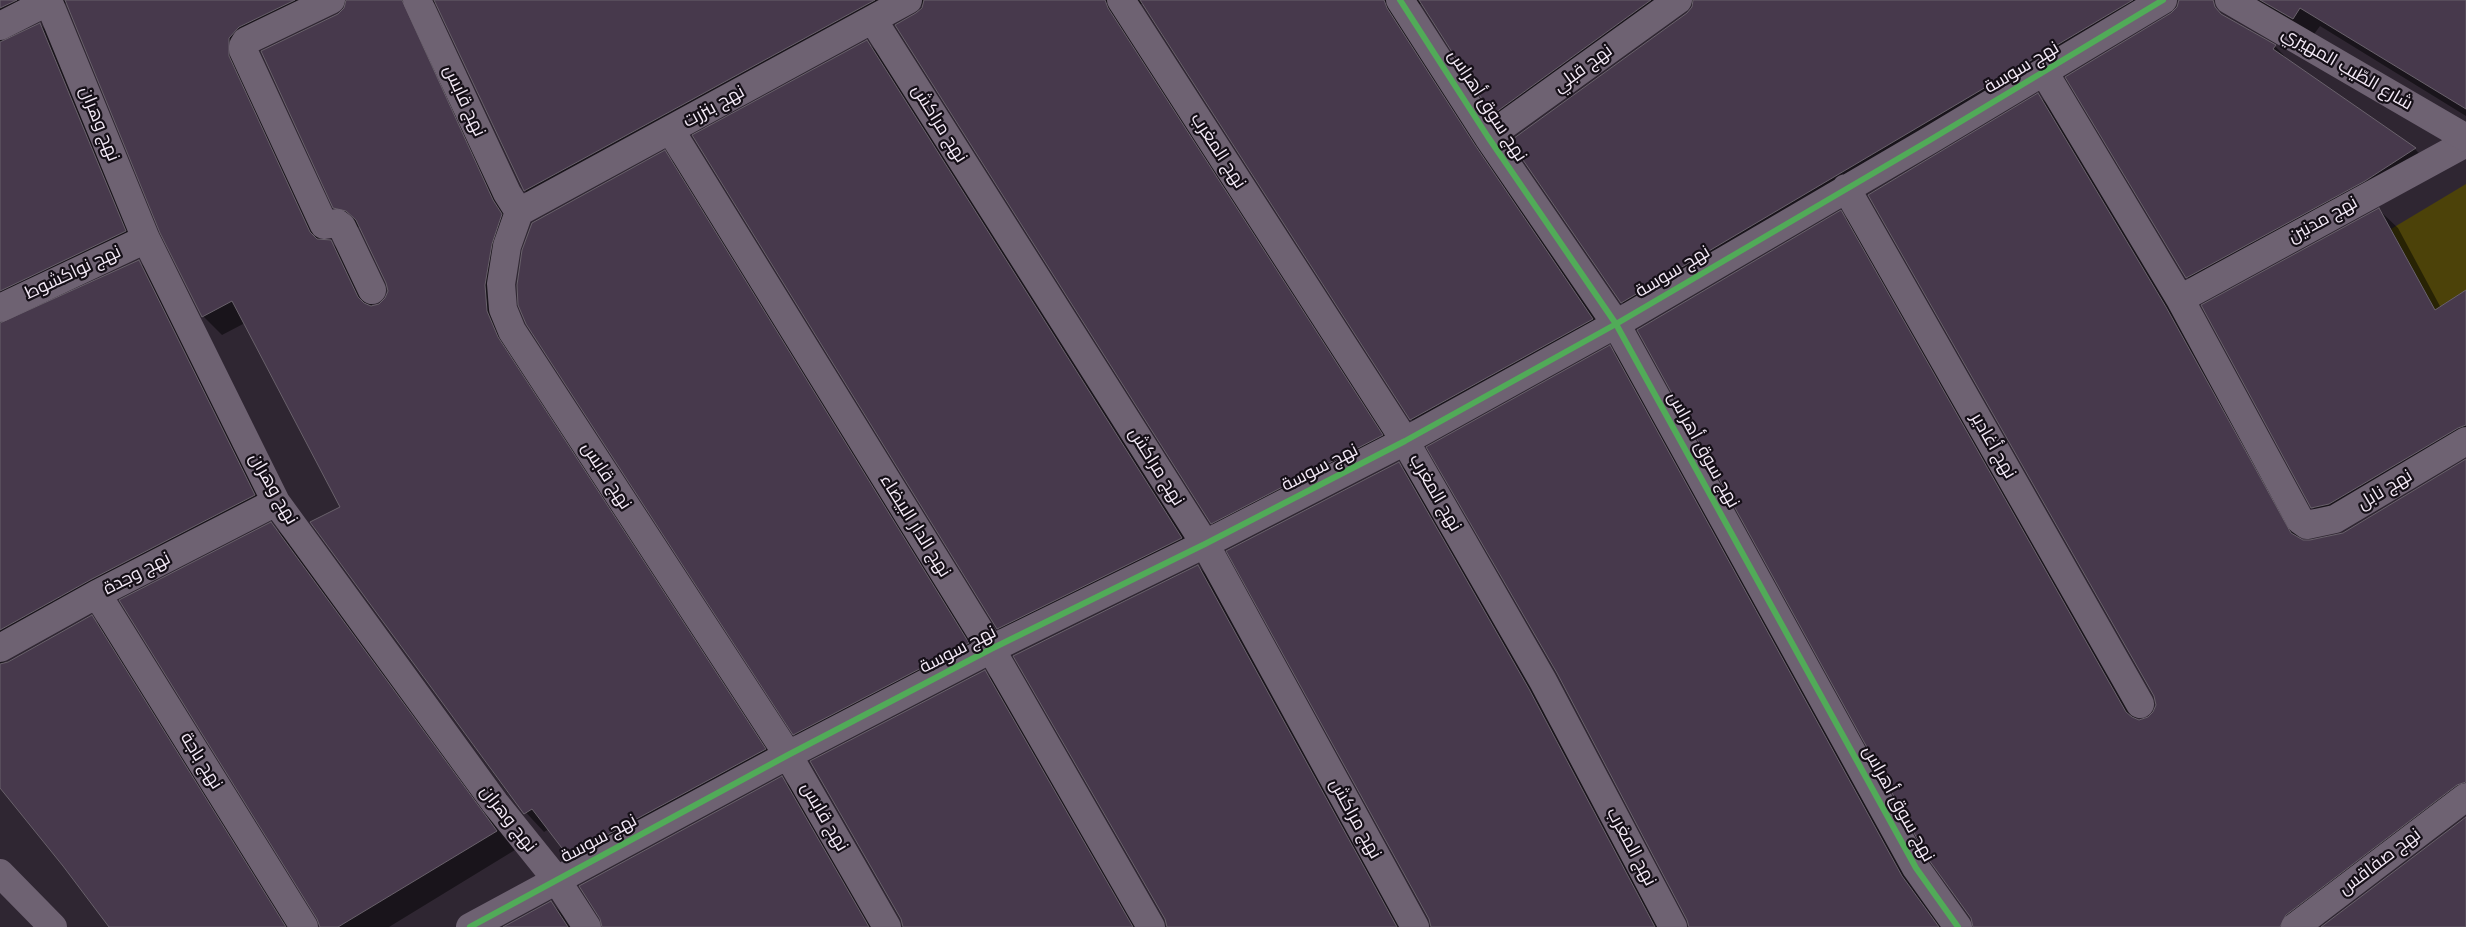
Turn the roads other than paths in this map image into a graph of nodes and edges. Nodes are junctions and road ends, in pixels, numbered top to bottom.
1 (48, 0) edge
2 (331, 0) edge
3 (417, 0) edge
4 (908, 0) edge
5 (1121, 0) edge
6 (1400, 0) edge
7 (1678, 0) edge
8 (2163, 0) edge
9 (2229, 0) edge
10 (873, 20) junction
11 (0, 26) edge
12 (2044, 72) junction
13 (672, 131) junction
14 (1488, 138) junction
15 (2466, 138) edge
16 (2466, 143) edge
17 (1846, 188) junction
18 (519, 212) junction
19 (146, 239) junction
20 (372, 290) dead end
21 (2180, 299) junction
22 (0, 308) edge
23 (1616, 324) junction
24 (1404, 441) junction
25 (2466, 441) edge
26 (276, 502) junction
27 (1205, 544) junction
28 (97, 594) junction
29 (0, 648) edge
30 (991, 649) junction
31 (2140, 704) dead end
32 (788, 755) junction
33 (2466, 797) edge
34 (0, 873) edge
35 (556, 879) junction
36 (53, 927) edge
37 (304, 927) edge
38 (470, 927) edge
39 (587, 927) edge
40 (887, 927) edge
41 (1150, 927) edge
42 (1415, 927) edge
43 (1673, 927) edge
44 (1958, 927) edge
45 (2295, 927) edge

1 - 11 street
1 - 19 street, نهج وهران
2 - 20 street
3 - 18 street, نهج قابس
4 - 10 street, نهج بنزرت
5 - 24 street, نهج المغرب
6 - 14 street, نهج سوق أهراس
7 - 14 street, نهج قبلي
8 - 12 street, نهج سوسة
9 - 15 street, شارع الطّيب المهيري
10 - 13 street, نهج بنزرت
10 - 27 street, نهج مراكش
12 - 17 street, نهج سوسة
12 - 21 street
13 - 18 street, نهج بنزرت
13 - 30 street, نهج الدار البيضاء
14 - 23 street, نهج سوق أهراس
16 - 21 street, نهج مدنين
17 - 23 street, نهج سوسة
17 - 31 street, نهج أغادير
18 - 32 street, نهج قابس
19 - 22 street, نهج نواكشوط
19 - 26 street, نهج وهران
21 - 25 street, نهج نابل
23 - 24 street, نهج سوسة
23 - 44 street, نهج سوق أهراس
24 - 27 street, نهج سوسة
24 - 43 street, نهج المغرب
26 - 28 street, نهج وجدة
26 - 35 street, نهج وهران
27 - 30 street, نهج سوسة
27 - 42 street, نهج مراكش
28 - 29 street, نهج وجدة
28 - 37 street, نهج باجة
30 - 32 street, نهج سوسة
30 - 41 street, نهج الدار البيضاء
32 - 35 street, نهج سوسة
32 - 40 street, نهج قابس
33 - 45 street, نهج صفاقس
34 - 36 street
35 - 38 street, نهج سوسة
35 - 39 street, نهج وهران

